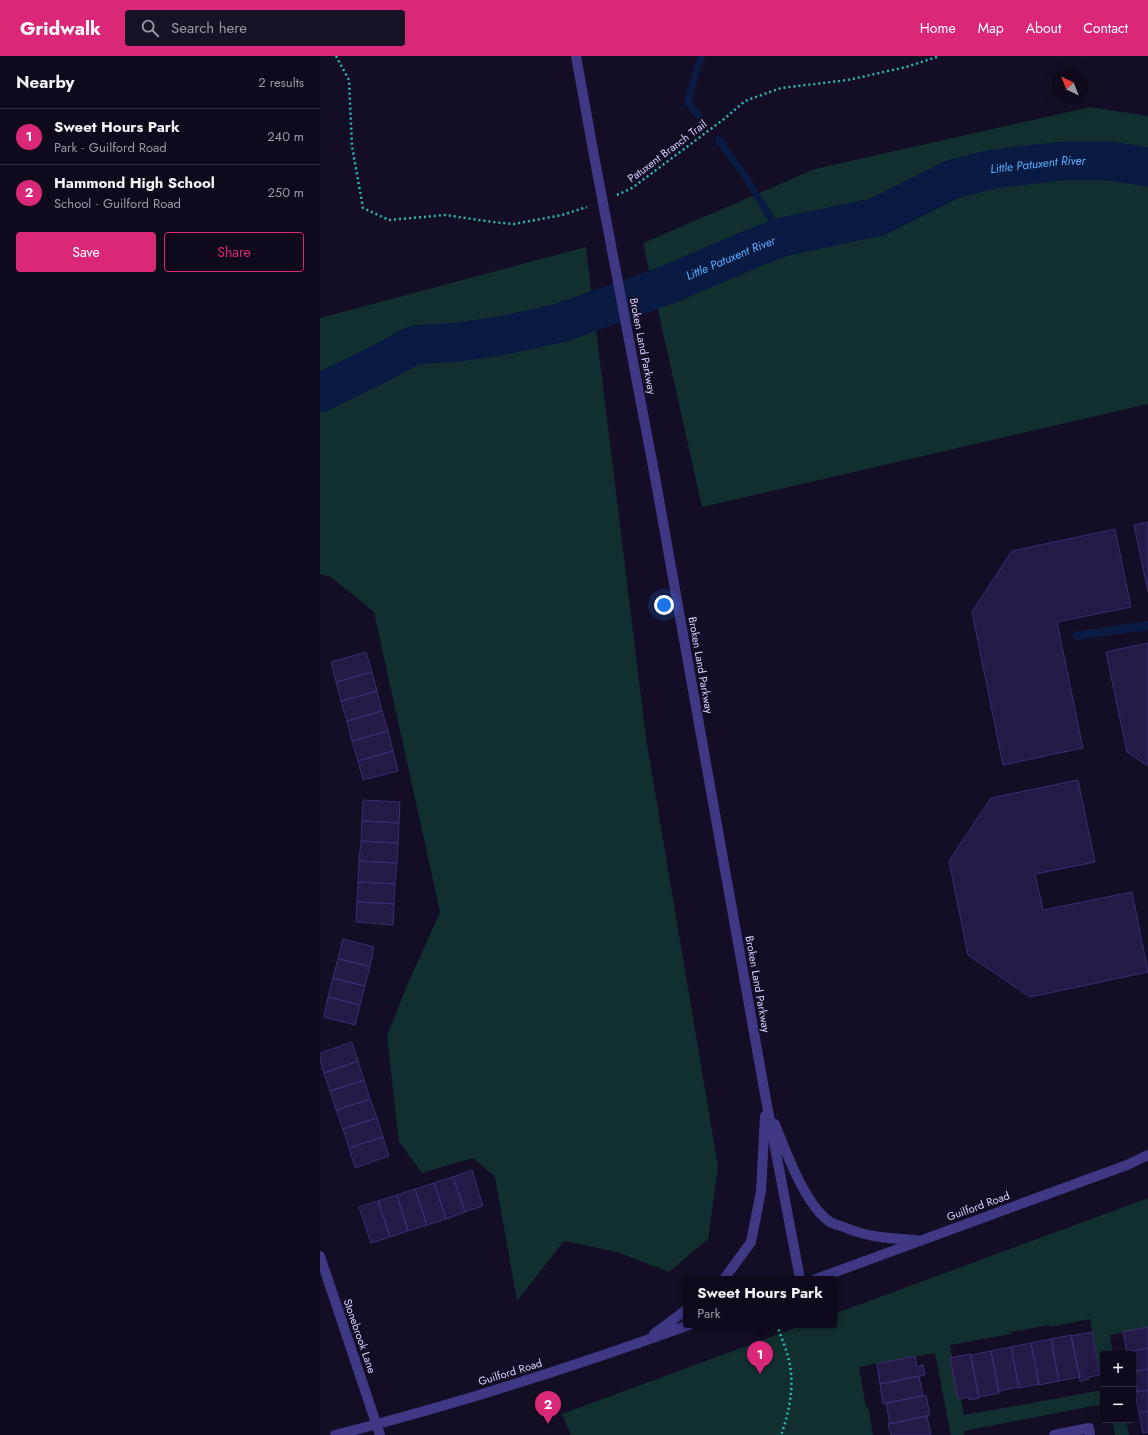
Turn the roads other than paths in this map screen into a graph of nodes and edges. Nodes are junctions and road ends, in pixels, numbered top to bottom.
1 (576, 56) edge
2 (766, 1100) junction
3 (1148, 1155) edge
4 (920, 1240) junction
5 (320, 1256) edge
6 (726, 1276) edge
7 (799, 1276) edge
8 (824, 1276) edge
9 (683, 1312) edge
10 (683, 1327) edge
11 (646, 1341) junction
12 (377, 1424) junction
13 (335, 1435) edge
14 (380, 1435) edge
15 (1054, 1435) edge
16 (1090, 1435) edge

1 - 2 street, Broken Land Parkway, bridge
2 - 4 street
2 - 6 street
2 - 7 street, Broken Land Parkway
3 - 4 street, Guilford Road
4 - 8 street, Guilford Road
5 - 12 street, Stonebrook Lane
9 - 11 street
10 - 11 street, Guilford Road
11 - 12 street, Guilford Road
12 - 13 street, Guilford Road
12 - 14 street, Stonebrook Lane
15 - 16 street

